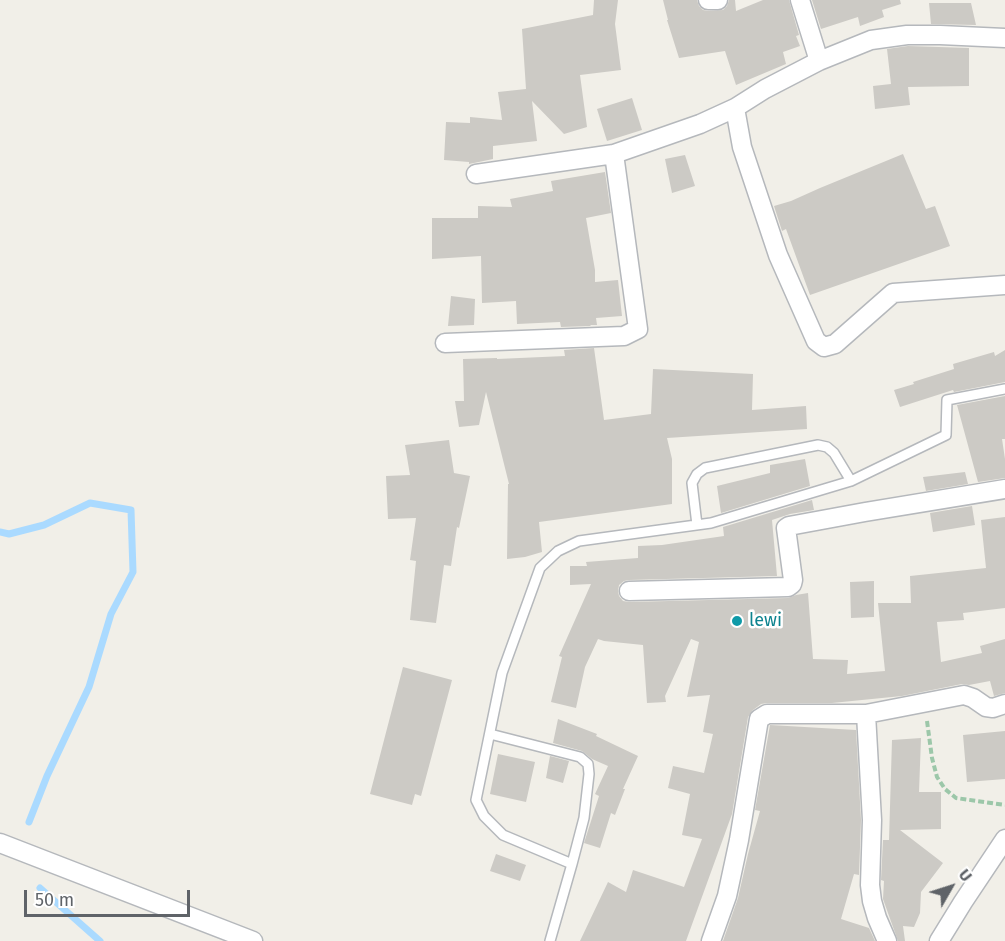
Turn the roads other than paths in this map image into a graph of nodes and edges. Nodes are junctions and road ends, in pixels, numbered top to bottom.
1 (708, 0) edge
2 (718, 0) edge
3 (800, 0) edge
4 (1005, 38) edge
5 (819, 61) junction
6 (735, 108) junction
7 (614, 154) junction
8 (476, 174) dead end
9 (1005, 285) edge
10 (445, 343) dead end
11 (1005, 389) edge
12 (851, 481) junction
13 (1005, 489) edge
14 (696, 525) junction
15 (629, 591) dead end
16 (1005, 704) edge
17 (866, 714) junction
18 (490, 734) junction
19 (1005, 839) edge
20 (0, 843) edge
21 (572, 864) junction
22 (253, 941) edge
23 (550, 941) edge
24 (711, 941) edge
25 (887, 941) edge
26 (939, 941) edge

1 - 2 street
3 - 5 street
4 - 5 street
5 - 6 street
6 - 7 street
6 - 9 street
7 - 8 street
7 - 10 street
11 - 12 lane
12 - 14 lane
12 - 14 lane
13 - 15 street
14 - 18 lane
16 - 17 street
17 - 24 street
17 - 25 street
18 - 21 lane
18 - 21 lane
19 - 26 street
20 - 22 street
21 - 23 lane

